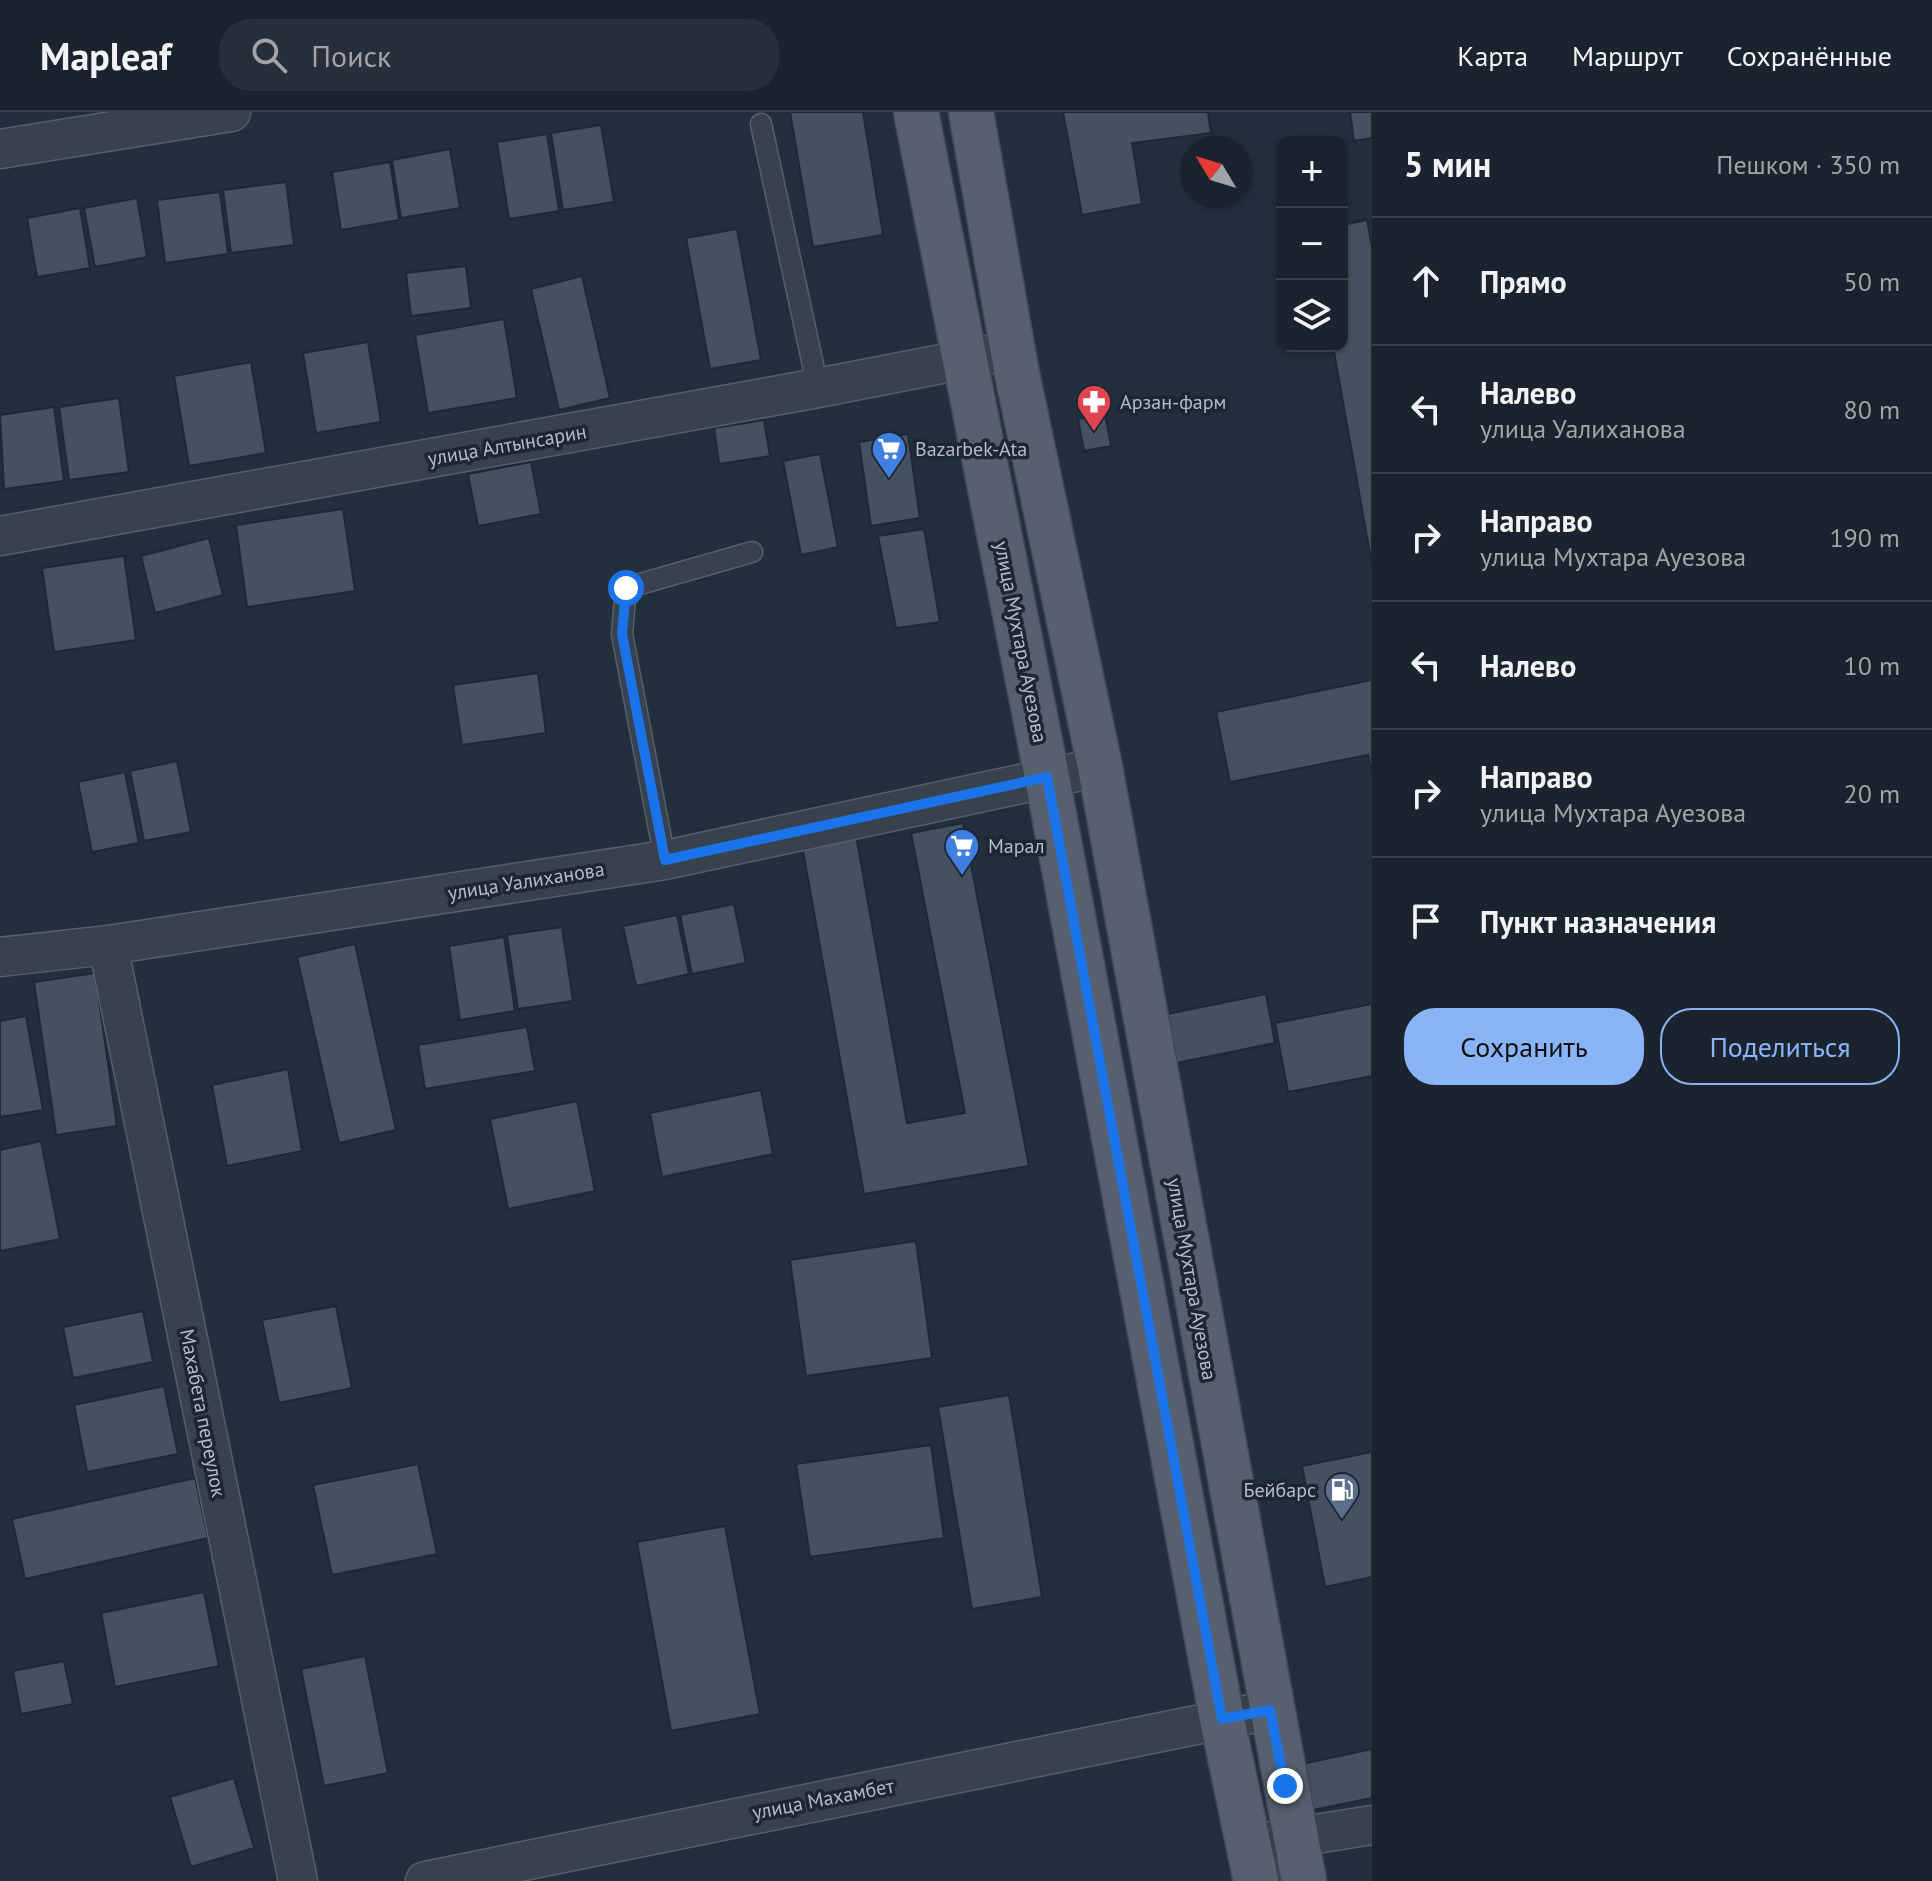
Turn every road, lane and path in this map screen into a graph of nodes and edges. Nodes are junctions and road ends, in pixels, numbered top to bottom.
1 (231, 112) edge
2 (916, 112) edge
3 (971, 112) edge
4 (761, 124) dead end
5 (0, 149) edge
6 (1013, 350) junction
7 (967, 360) junction
8 (818, 388) junction
9 (0, 536) edge
10 (752, 552) dead end
11 (1100, 767) junction
12 (1047, 777) junction
13 (665, 860) junction
14 (108, 945) junction
15 (0, 957) edge
16 (1270, 1710) junction
17 (1222, 1719) junction
18 (1372, 1825) edge
19 (1296, 1837) junction
20 (1252, 1863) edge
21 (558, 1867) edge
22 (298, 1881) edge
23 (425, 1881) edge
24 (1304, 1881) edge

1 - 5 street
2 - 7 main road, улица Мухтара Ауезова
3 - 6 main road, улица Мухтара Ауезова
4 - 8 lane
6 - 7 street, улица Алтынсарин
6 - 11 main road, улица Мухтара Ауезова
7 - 8 street, улица Алтынсарин
7 - 12 main road, улица Мухтара Ауезова
8 - 9 street, улица Алтынсарин
10 - 13 lane
11 - 12 street, улица Уалиханова
11 - 16 main road, улица Мухтара Ауезова
12 - 13 street, улица Уалиханова
12 - 17 main road, улица Мухтара Ауезова
13 - 14 street, улица Уалиханова
14 - 15 street, улица Уалиханова
14 - 22 street, Махабета переулок
16 - 17 street, улица Махамбет
16 - 19 main road, улица Мухтара Ауезова
17 - 20 main road, улица Мухтара Ауезова
17 - 21 street, улица Махамбет
18 - 19 street
19 - 20 street
19 - 24 main road, улица Мухтара Ауезова
21 - 23 street, улица Махамбет

